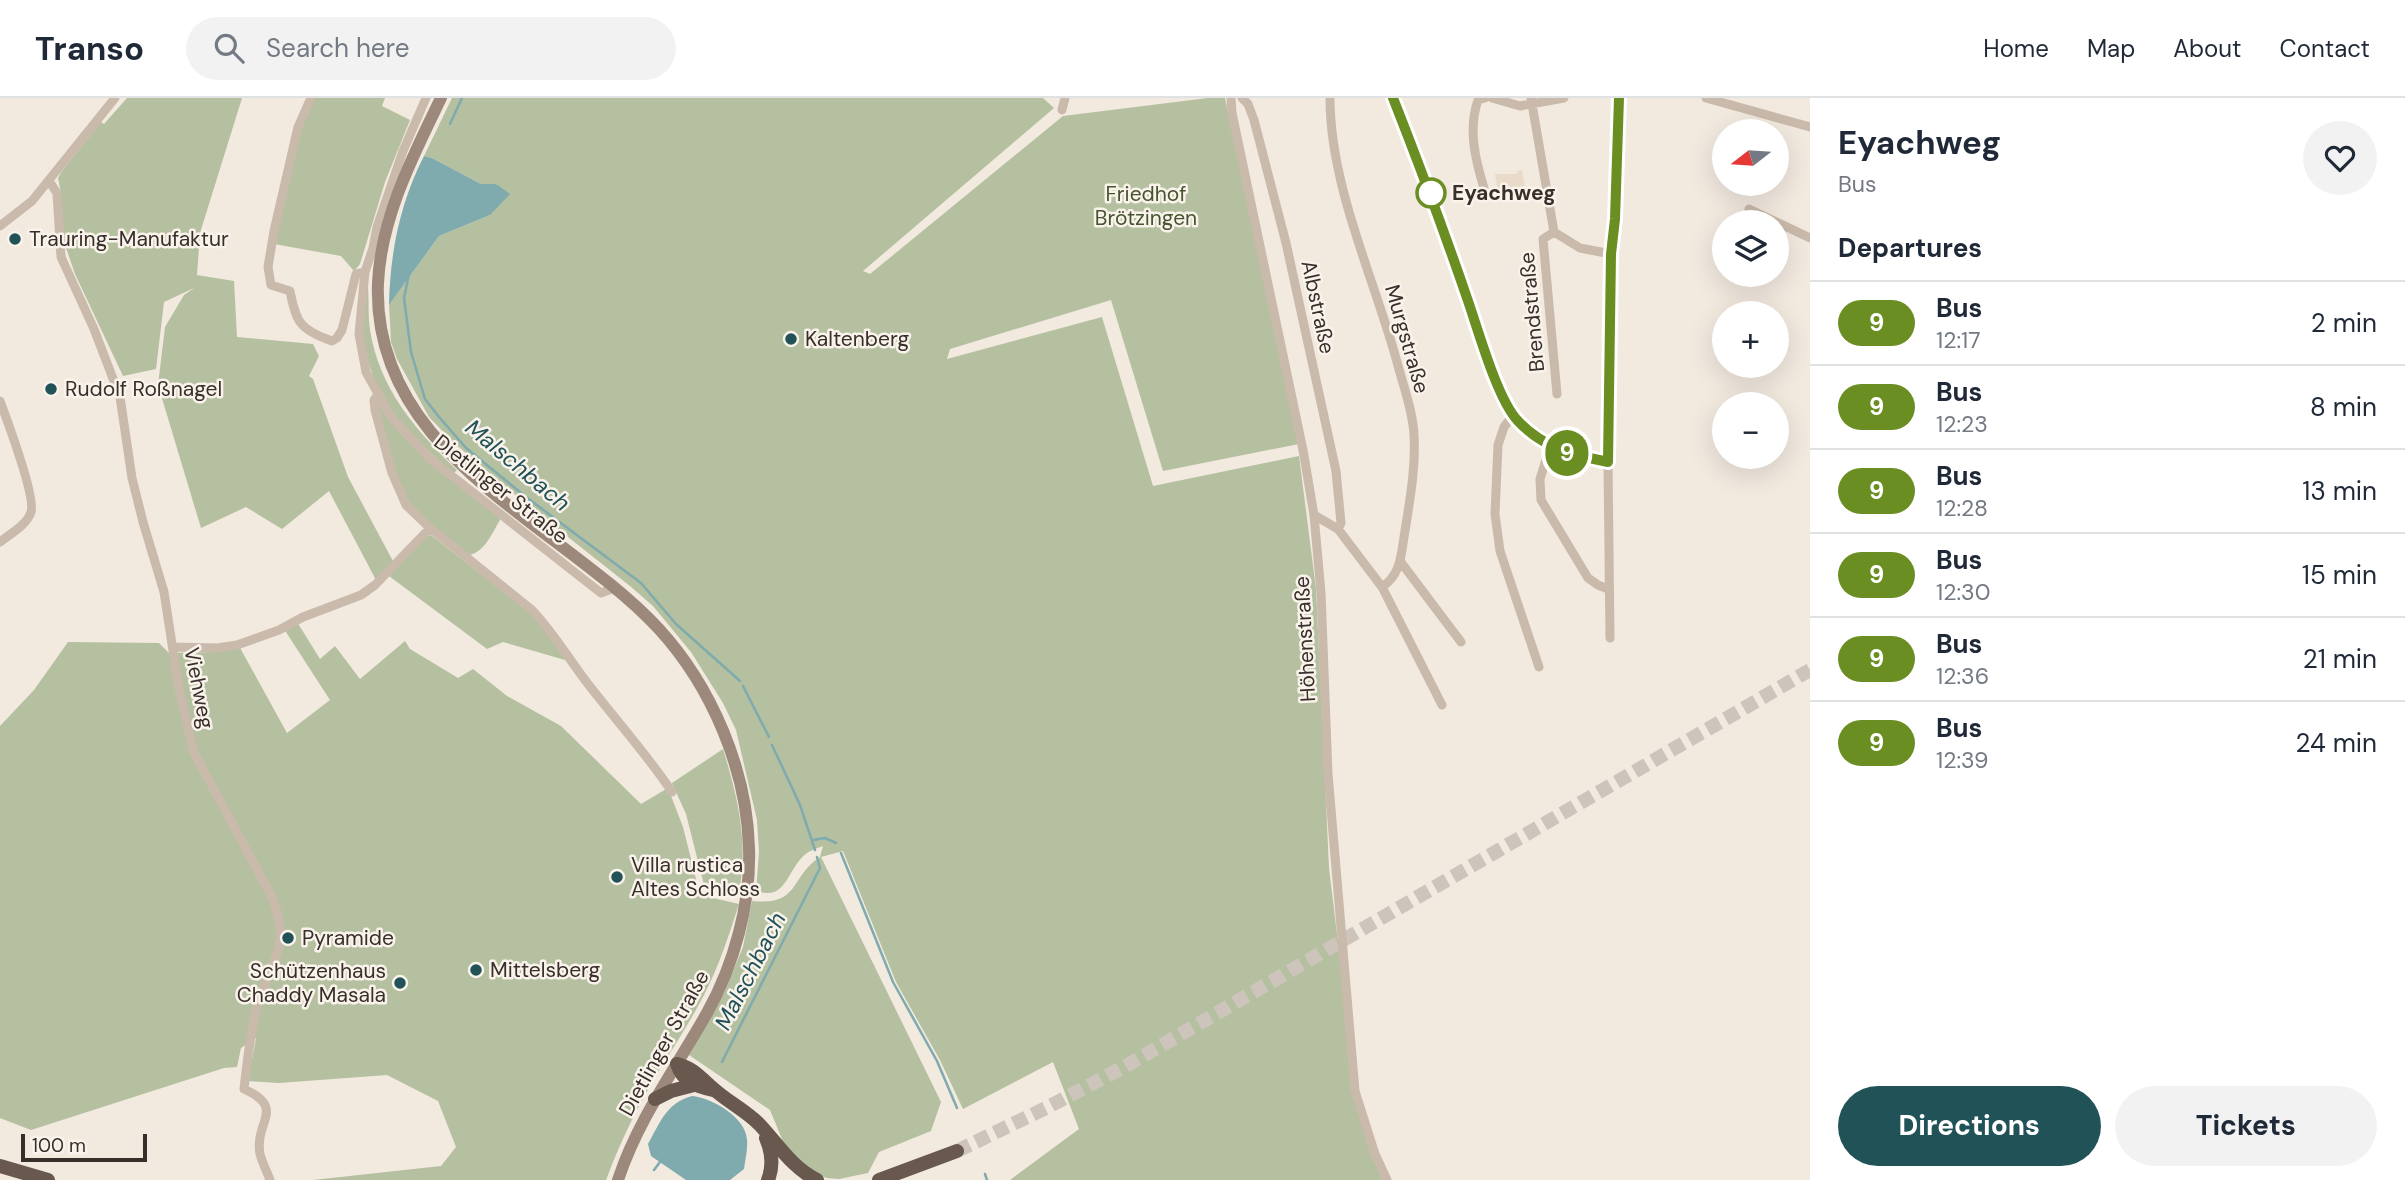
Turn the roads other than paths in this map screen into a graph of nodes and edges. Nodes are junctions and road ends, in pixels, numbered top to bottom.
1 (115, 98) edge
2 (311, 98) edge
3 (426, 98) edge
4 (441, 98) edge
5 (1065, 98) edge
6 (1231, 98) edge
7 (1242, 98) edge
8 (1330, 98) edge
9 (1393, 98) edge
10 (1485, 98) edge
11 (1492, 98) edge
12 (1564, 98) edge
13 (1619, 98) edge
14 (1706, 98) edge
15 (1531, 100) edge
16 (1062, 110) dead end
17 (1810, 127) edge
18 (49, 181) junction
19 (1484, 188) dead end
20 (1749, 209) dead end
21 (0, 226) edge
22 (1554, 232) junction
23 (1810, 238) edge
24 (1611, 254) junction
25 (365, 272) junction
26 (1557, 394) dead end
27 (377, 396) junction
28 (0, 401) edge
29 (1513, 415) junction
30 (1550, 447) junction
31 (1608, 462) junction
32 (1314, 515) junction
33 (430, 528) junction
34 (1338, 529) junction
35 (0, 542) edge
36 (1400, 561) junction
37 (1382, 587) junction
38 (614, 588) junction
39 (1608, 589) junction
40 (1609, 638) dead end
41 (1461, 642) dead end
42 (173, 647) junction
43 (1539, 667) dead end
44 (1442, 705) dead end
45 (672, 792) dead end
46 (677, 1064) junction
47 (694, 1085) junction
48 (715, 1090) junction
49 (655, 1099) junction
50 (761, 1127) junction
51 (957, 1151) tunnel mouth
52 (0, 1166) edge
53 (48, 1180) edge
54 (270, 1180) edge
55 (618, 1180) edge
56 (768, 1180) edge
57 (817, 1180) edge
58 (879, 1180) edge
59 (1387, 1180) edge

1 - 18 street
2 - 25 street, Dietlinger Straße
3 - 25 street, Dietlinger Straße
4 - 38 main road, Dietlinger Straße
5 - 16 street
6 - 32 street, Höhenstraße
7 - 34 street, Albstraße
8 - 36 street, Murgstraße
9 - 29 street
10 - 19 street
11 - 15 street
12 - 15 street
13 - 24 street
14 - 17 street
15 - 22 street, Brendstraße
18 - 21 street
18 - 42 street, Viehweg
20 - 23 street
22 - 24 street, Brendstraße
22 - 26 street, Brendstraße
24 - 31 street
25 - 27 street, Dietlinger Straße
27 - 33 street, Dietlinger Straße
27 - 38 street, Dietlinger Straße
28 - 35 street
29 - 30 street
29 - 43 street
30 - 31 street
30 - 39 street
31 - 39 street
32 - 34 street
32 - 59 street, Höhenstraße
33 - 42 street
33 - 45 street, Dietlinger Straße
34 - 37 street
36 - 37 street, Murgstraße
36 - 41 street
37 - 44 street
38 - 46 main road, Dietlinger Straße
39 - 40 street
42 - 54 street, Viehweg
46 - 47 highway
46 - 48 highway
46 - 49 main road, Dietlinger Straße
47 - 48 highway
47 - 49 highway
48 - 50 highway
49 - 55 main road, Dietlinger Straße
50 - 56 highway
50 - 57 highway
51 - 58 highway
52 - 53 highway

